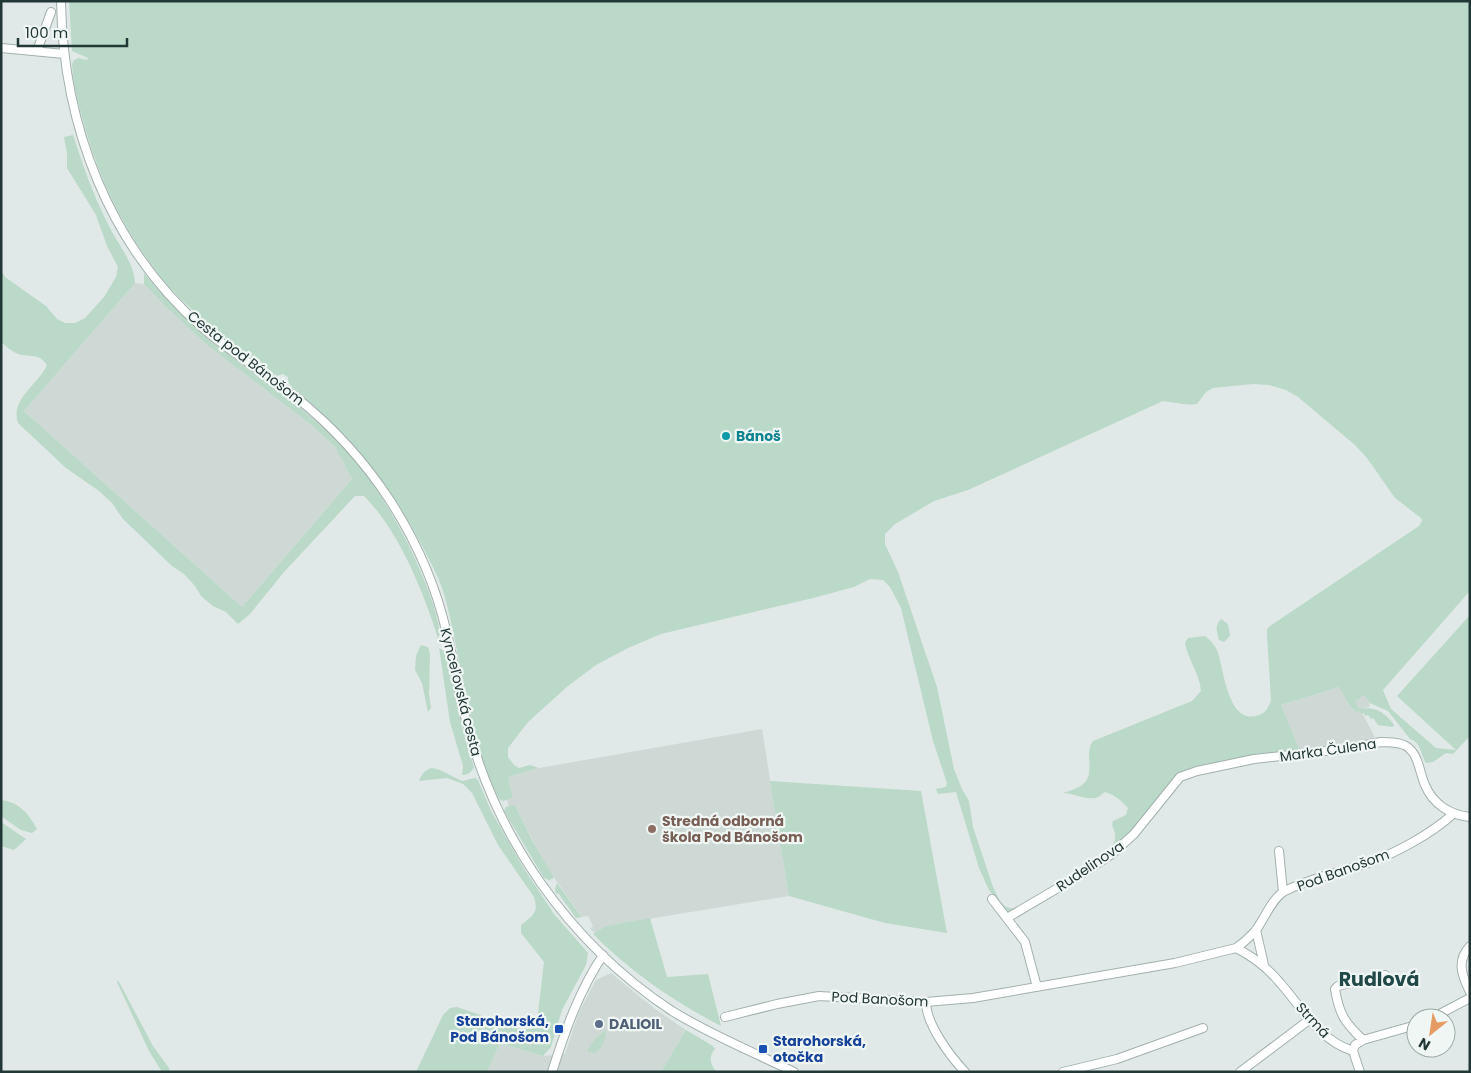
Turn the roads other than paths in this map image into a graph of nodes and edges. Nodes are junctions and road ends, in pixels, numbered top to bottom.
1 (61, 1) edge
2 (51, 12) dead end
3 (1, 48) edge
4 (37, 51) junction
5 (64, 54) junction
6 (358, 458) joint
7 (1266, 758) joint
8 (1453, 814) junction
9 (1470, 817) edge
10 (1278, 851) dead end
11 (1283, 892) junction
12 (992, 899) dead end
13 (1008, 918) junction
14 (1256, 930) junction
15 (1470, 946) edge
16 (1236, 948) junction
17 (603, 955) junction
18 (1264, 965) junction
19 (1385, 975) dead end
20 (1037, 987) junction
21 (1470, 992) edge
22 (1470, 998) edge
23 (926, 1002) junction
24 (1451, 1008) edge
25 (725, 1017) dead end
26 (1309, 1020) junction
27 (1406, 1027) edge
28 (1203, 1028) dead end
29 (1363, 1040) junction
30 (1353, 1051) junction
31 (552, 1072) edge
32 (794, 1072) edge
33 (965, 1072) edge
34 (1063, 1072) edge
35 (1240, 1072) edge
36 (1360, 1072) edge

1 - 5 street, Cesta pod Bánošom
2 - 4 street
3 - 4 street
4 - 5 street
5 - 6 street, Cesta pod Bánošom
6 - 17 street, Kynceľovská cesta
7 - 8 street, Marka Čulena
7 - 13 street, Rudelinova
8 - 9 street, Marka Čulena
8 - 11 street, Pod Banošom
10 - 11 street, Pod Banošom
11 - 14 street, Pod Banošom
12 - 13 street
13 - 20 street
14 - 16 street, Pod Banošom
14 - 18 street, Strmá
15 - 21 street
16 - 18 street, Strmá
16 - 20 street, Pod Banošom
17 - 31 street
17 - 32 street, Kynceľovská cesta
18 - 26 street, Strmá
19 - 29 street
20 - 23 street, Pod Banošom
22 - 24 street
23 - 25 street, Pod Banošom
23 - 33 street
26 - 30 street, Strmá
26 - 35 street
27 - 29 street
28 - 34 street
29 - 30 street
30 - 36 street

